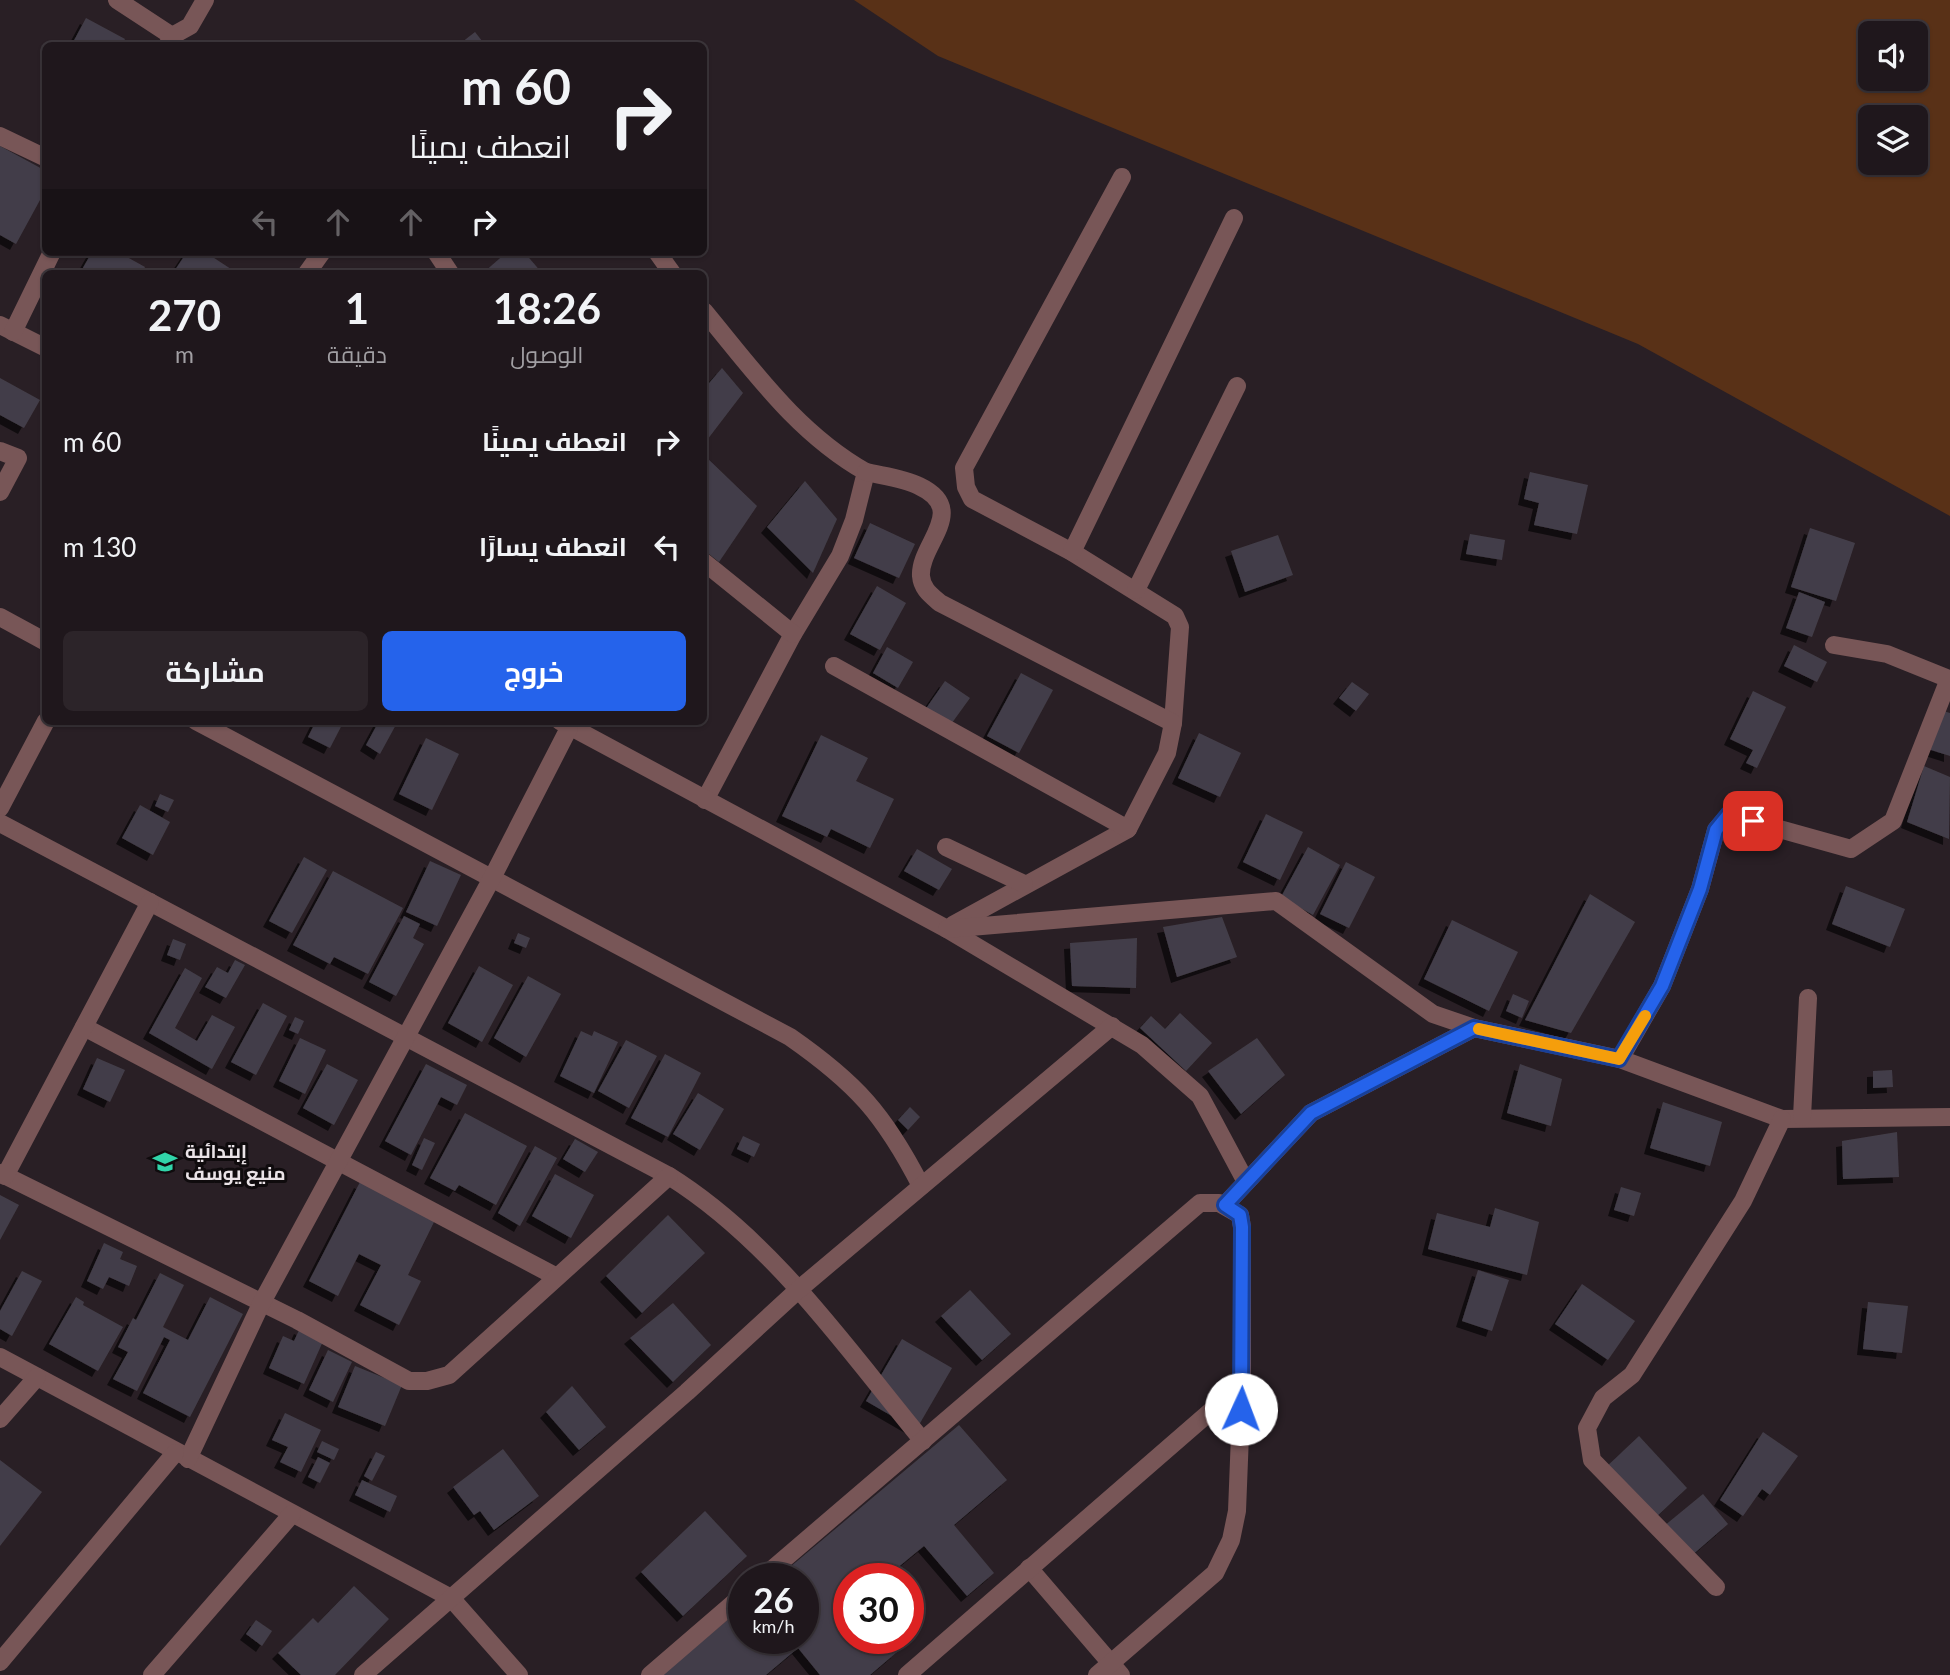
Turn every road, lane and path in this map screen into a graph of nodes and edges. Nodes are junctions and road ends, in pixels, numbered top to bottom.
1 (117, 0) edge
2 (205, 0) edge
3 (169, 41) edge
4 (0, 136) edge
5 (42, 156) edge
6 (1122, 177) dead end
7 (1234, 218) dead end
8 (50, 256) edge
9 (707, 315) edge
10 (6, 329) edge
11 (42, 346) edge
12 (1237, 386) dead end
13 (0, 452) edge
14 (866, 472) junction
15 (0, 492) edge
16 (1072, 552) junction
17 (707, 564) edge
18 (1136, 590) junction
19 (0, 617) edge
20 (793, 634) junction
21 (42, 640) edge
22 (1834, 645) dead end
23 (834, 666) dead end
24 (1172, 723) junction
25 (44, 725) edge
26 (203, 725) edge
27 (564, 725) edge
28 (566, 725) edge
29 (705, 800) junction
30 (0, 808) edge
31 (0, 823) edge
32 (1128, 829) junction
33 (946, 847) dead end
34 (492, 878) junction
35 (1024, 884) junction
36 (150, 902) junction
37 (947, 929) junction
38 (1808, 998) dead end
39 (1112, 1026) junction
40 (85, 1027) junction
41 (1474, 1028) junction
42 (405, 1037) junction
43 (1619, 1059) junction
44 (1802, 1117) junction
45 (1950, 1117) edge
46 (1782, 1119) junction
47 (338, 1161) junction
48 (3, 1175) edge
49 (669, 1176) junction
50 (1246, 1182) junction
51 (921, 1186) junction
52 (1225, 1205) junction
53 (555, 1276) junction
54 (798, 1290) junction
55 (261, 1304) junction
56 (0, 1357) edge
57 (37, 1377) junction
58 (1242, 1384) junction
59 (0, 1419) edge
60 (923, 1441) junction
61 (181, 1456) junction
62 (292, 1514) junction
63 (780, 1563) edge
64 (1029, 1568) junction
65 (1716, 1587) dead end
66 (451, 1598) junction
67 (728, 1608) edge
68 (0, 1662) edge
69 (1110, 1671) edge
70 (152, 1675) edge
71 (363, 1675) edge
72 (519, 1675) edge
73 (650, 1675) edge
74 (907, 1675) edge

1 - 3 street
2 - 3 street
4 - 5 street
6 - 16 street
7 - 16 street
8 - 10 street
9 - 14 street
10 - 11 street
12 - 18 street
13 - 15 street
14 - 20 street
14 - 24 street
16 - 18 street
17 - 20 street
18 - 24 street
19 - 21 street
20 - 29 street
22 - 43 street
23 - 32 street
24 - 32 street
25 - 30 street
26 - 34 street
27 - 34 street
28 - 29 street
29 - 37 street
31 - 36 street
32 - 35 street
33 - 35 street
34 - 42 street
34 - 51 street
35 - 37 street
36 - 40 street
36 - 42 street
37 - 39 street
37 - 41 street
38 - 44 street
39 - 50 street
39 - 51 street
40 - 47 street
40 - 48 street
41 - 43 street
41 - 50 street
42 - 47 street
42 - 49 street
43 - 46 street
44 - 45 street
44 - 46 street
46 - 65 street
47 - 53 street
47 - 55 street
48 - 55 street
49 - 53 street
49 - 54 street
50 - 52 street
51 - 54 street
52 - 58 street
52 - 60 street
53 - 55 street
54 - 60 street
54 - 66 street
55 - 61 street
56 - 57 street
57 - 59 street
57 - 61 street
58 - 64 street
58 - 69 street
60 - 63 street
61 - 62 street
61 - 68 street
62 - 66 street
62 - 70 street
64 - 69 street
64 - 74 street
66 - 71 street
66 - 72 street
67 - 73 street

